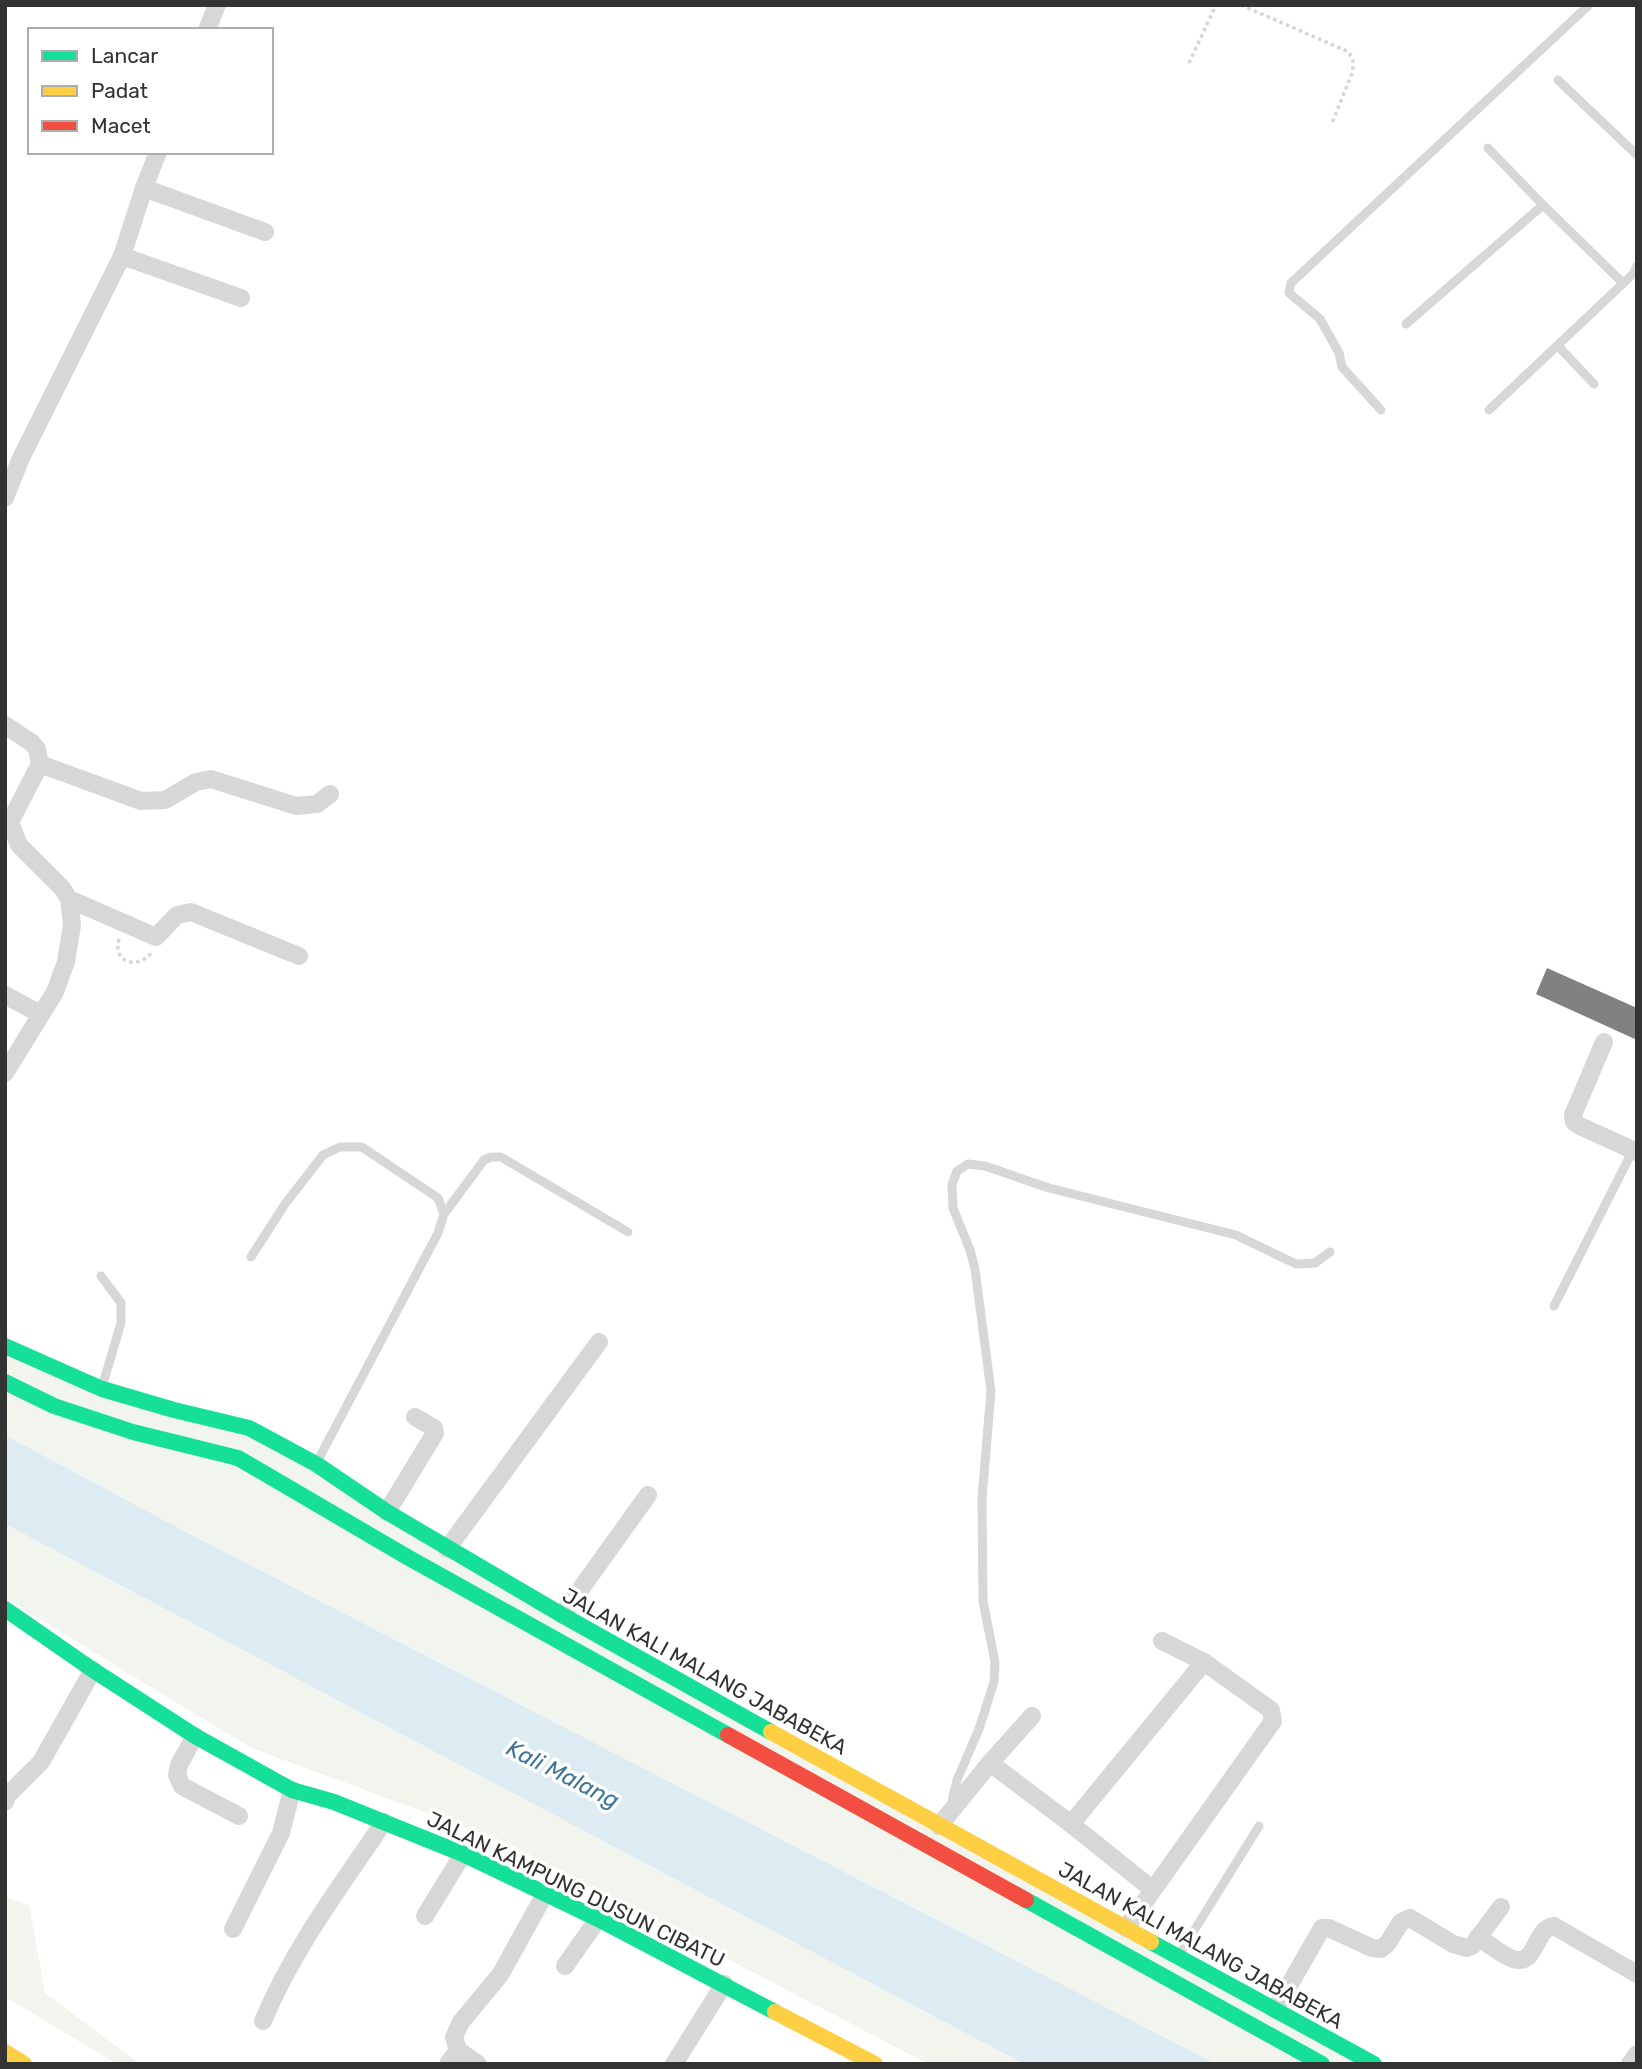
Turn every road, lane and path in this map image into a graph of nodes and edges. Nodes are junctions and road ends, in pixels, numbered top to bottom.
1 (217, 5) edge
2 (1216, 5) edge
3 (1241, 5) edge
4 (1589, 5) edge
5 (208, 28) edge
6 (1189, 63) dead end
7 (1558, 80) dead end
8 (1332, 123) dead end
9 (1488, 148) dead end
10 (157, 154) edge
11 (1637, 155) edge
12 (144, 188) junction
13 (1542, 205) junction
14 (265, 232) dead end
15 (122, 256) junction
16 (1636, 272) edge
17 (1623, 283) junction
18 (242, 298) dead end
19 (1406, 324) dead end
20 (1558, 345) junction
21 (1594, 384) dead end
22 (1489, 410) dead end
23 (1381, 411) dead end
24 (5, 498) edge
25 (5, 725) edge
26 (40, 764) junction
27 (330, 794) dead end
28 (8, 824) edge
29 (69, 899) junction
30 (299, 956) dead end
31 (5, 995) edge
32 (40, 1014) junction
33 (1604, 1042) dead end
34 (5, 1073) edge
35 (1635, 1151) edge
36 (444, 1214) junction
37 (628, 1232) dead end
38 (1330, 1252) dead end
39 (251, 1257) dead end
40 (101, 1276) dead end
41 (1554, 1306) dead end
42 (599, 1342) dead end
43 (5, 1346) edge
44 (5, 1382) edge
45 (102, 1389) junction
46 (415, 1417) dead end
47 (308, 1478) junction
48 (648, 1495) dead end
49 (387, 1512) junction
50 (447, 1549) junction
51 (562, 1615) junction
52 (8, 1617) edge
53 (1162, 1641) dead end
54 (1204, 1662) junction
55 (93, 1670) junction
56 (1032, 1716) dead end
57 (195, 1736) junction
58 (990, 1763) junction
59 (292, 1790) junction
60 (5, 1802) edge
61 (952, 1808) junction
62 (239, 1816) dead end
63 (384, 1822) junction
64 (1071, 1824) junction
65 (939, 1826) junction
66 (1259, 1826) dead end
67 (463, 1854) junction
68 (1152, 1889) junction
69 (545, 1894) junction
70 (1501, 1907) dead end
71 (425, 1916) dead end
72 (598, 1919) junction
73 (1126, 1928) junction
74 (233, 1929) dead end
75 (1478, 1937) junction
76 (1178, 1956) junction
77 (565, 1966) dead end
78 (1637, 1974) edge
79 (724, 1984) junction
80 (1275, 2010) junction
81 (263, 2021) dead end
82 (5, 2052) edge
83 (1637, 2054) edge
84 (453, 2057) edge
85 (850, 2058) edge
86 (24, 2064) edge
87 (478, 2064) edge
88 (674, 2064) edge
89 (875, 2064) edge
90 (1322, 2064) edge
91 (1374, 2064) edge
92 (1630, 2064) edge

1 - 5 street
2 - 6 path
3 - 8 path
4 - 23 lane
7 - 11 lane
9 - 13 lane
10 - 12 street
12 - 14 street
12 - 15 street
13 - 17 lane
13 - 19 lane
15 - 18 street
15 - 24 street
16 - 17 lane
17 - 20 lane
20 - 21 lane
20 - 22 lane
25 - 26 street
26 - 27 street
26 - 28 street
28 - 29 street
29 - 30 street
29 - 32 street
31 - 32 street
32 - 34 street
33 - 35 street
35 - 41 lane
36 - 37 lane
36 - 39 lane
36 - 47 lane
38 - 61 lane
40 - 45 lane
42 - 50 street
43 - 45 main road, JALAN KALI MALANG JABABEKA
44 - 47 main road, JALAN KALI MALANG JABABEKA
45 - 47 main road, JALAN KALI MALANG JABABEKA
46 - 49 street
47 - 49 main road, JALAN KALI MALANG JABABEKA
47 - 90 main road, JALAN KALI MALANG JABABEKA
48 - 51 street
49 - 50 main road, JALAN KALI MALANG JABABEKA
50 - 51 main road, JALAN KALI MALANG JABABEKA
51 - 65 main road, JALAN KALI MALANG JABABEKA
52 - 55 main road, JALAN KAMPUNG DUSUN CIBATU
53 - 54 street
54 - 64 street
54 - 68 street
55 - 57 main road, JALAN KAMPUNG DUSUN CIBATU
55 - 60 street
56 - 58 street
57 - 59 main road, JALAN KAMPUNG DUSUN CIBATU
57 - 62 street
58 - 61 street
58 - 64 street
59 - 63 main road, JALAN KAMPUNG DUSUN CIBATU
59 - 74 street
61 - 65 street
63 - 67 main road, JALAN KAMPUNG DUSUN CIBATU
63 - 81 street
64 - 68 street
65 - 73 main road, JALAN KALI MALANG JABABEKA
66 - 76 lane
67 - 69 main road, JALAN KAMPUNG DUSUN CIBATU
67 - 71 street
68 - 73 street
69 - 72 main road, JALAN KAMPUNG DUSUN CIBATU
69 - 84 street
70 - 75 street
72 - 77 street
72 - 79 main road, JALAN KAMPUNG DUSUN CIBATU
73 - 76 main road, JALAN KALI MALANG JABABEKA
75 - 78 street
75 - 80 street
76 - 80 main road, JALAN KALI MALANG JABABEKA
79 - 85 main road, JALAN KAMPUNG DUSUN CIBATU
79 - 88 street
80 - 91 main road, JALAN KALI MALANG JABABEKA
82 - 86 main road
83 - 92 street
84 - 87 street
85 - 89 main road, JALAN KAMPUNG DUSUN CIBATU

